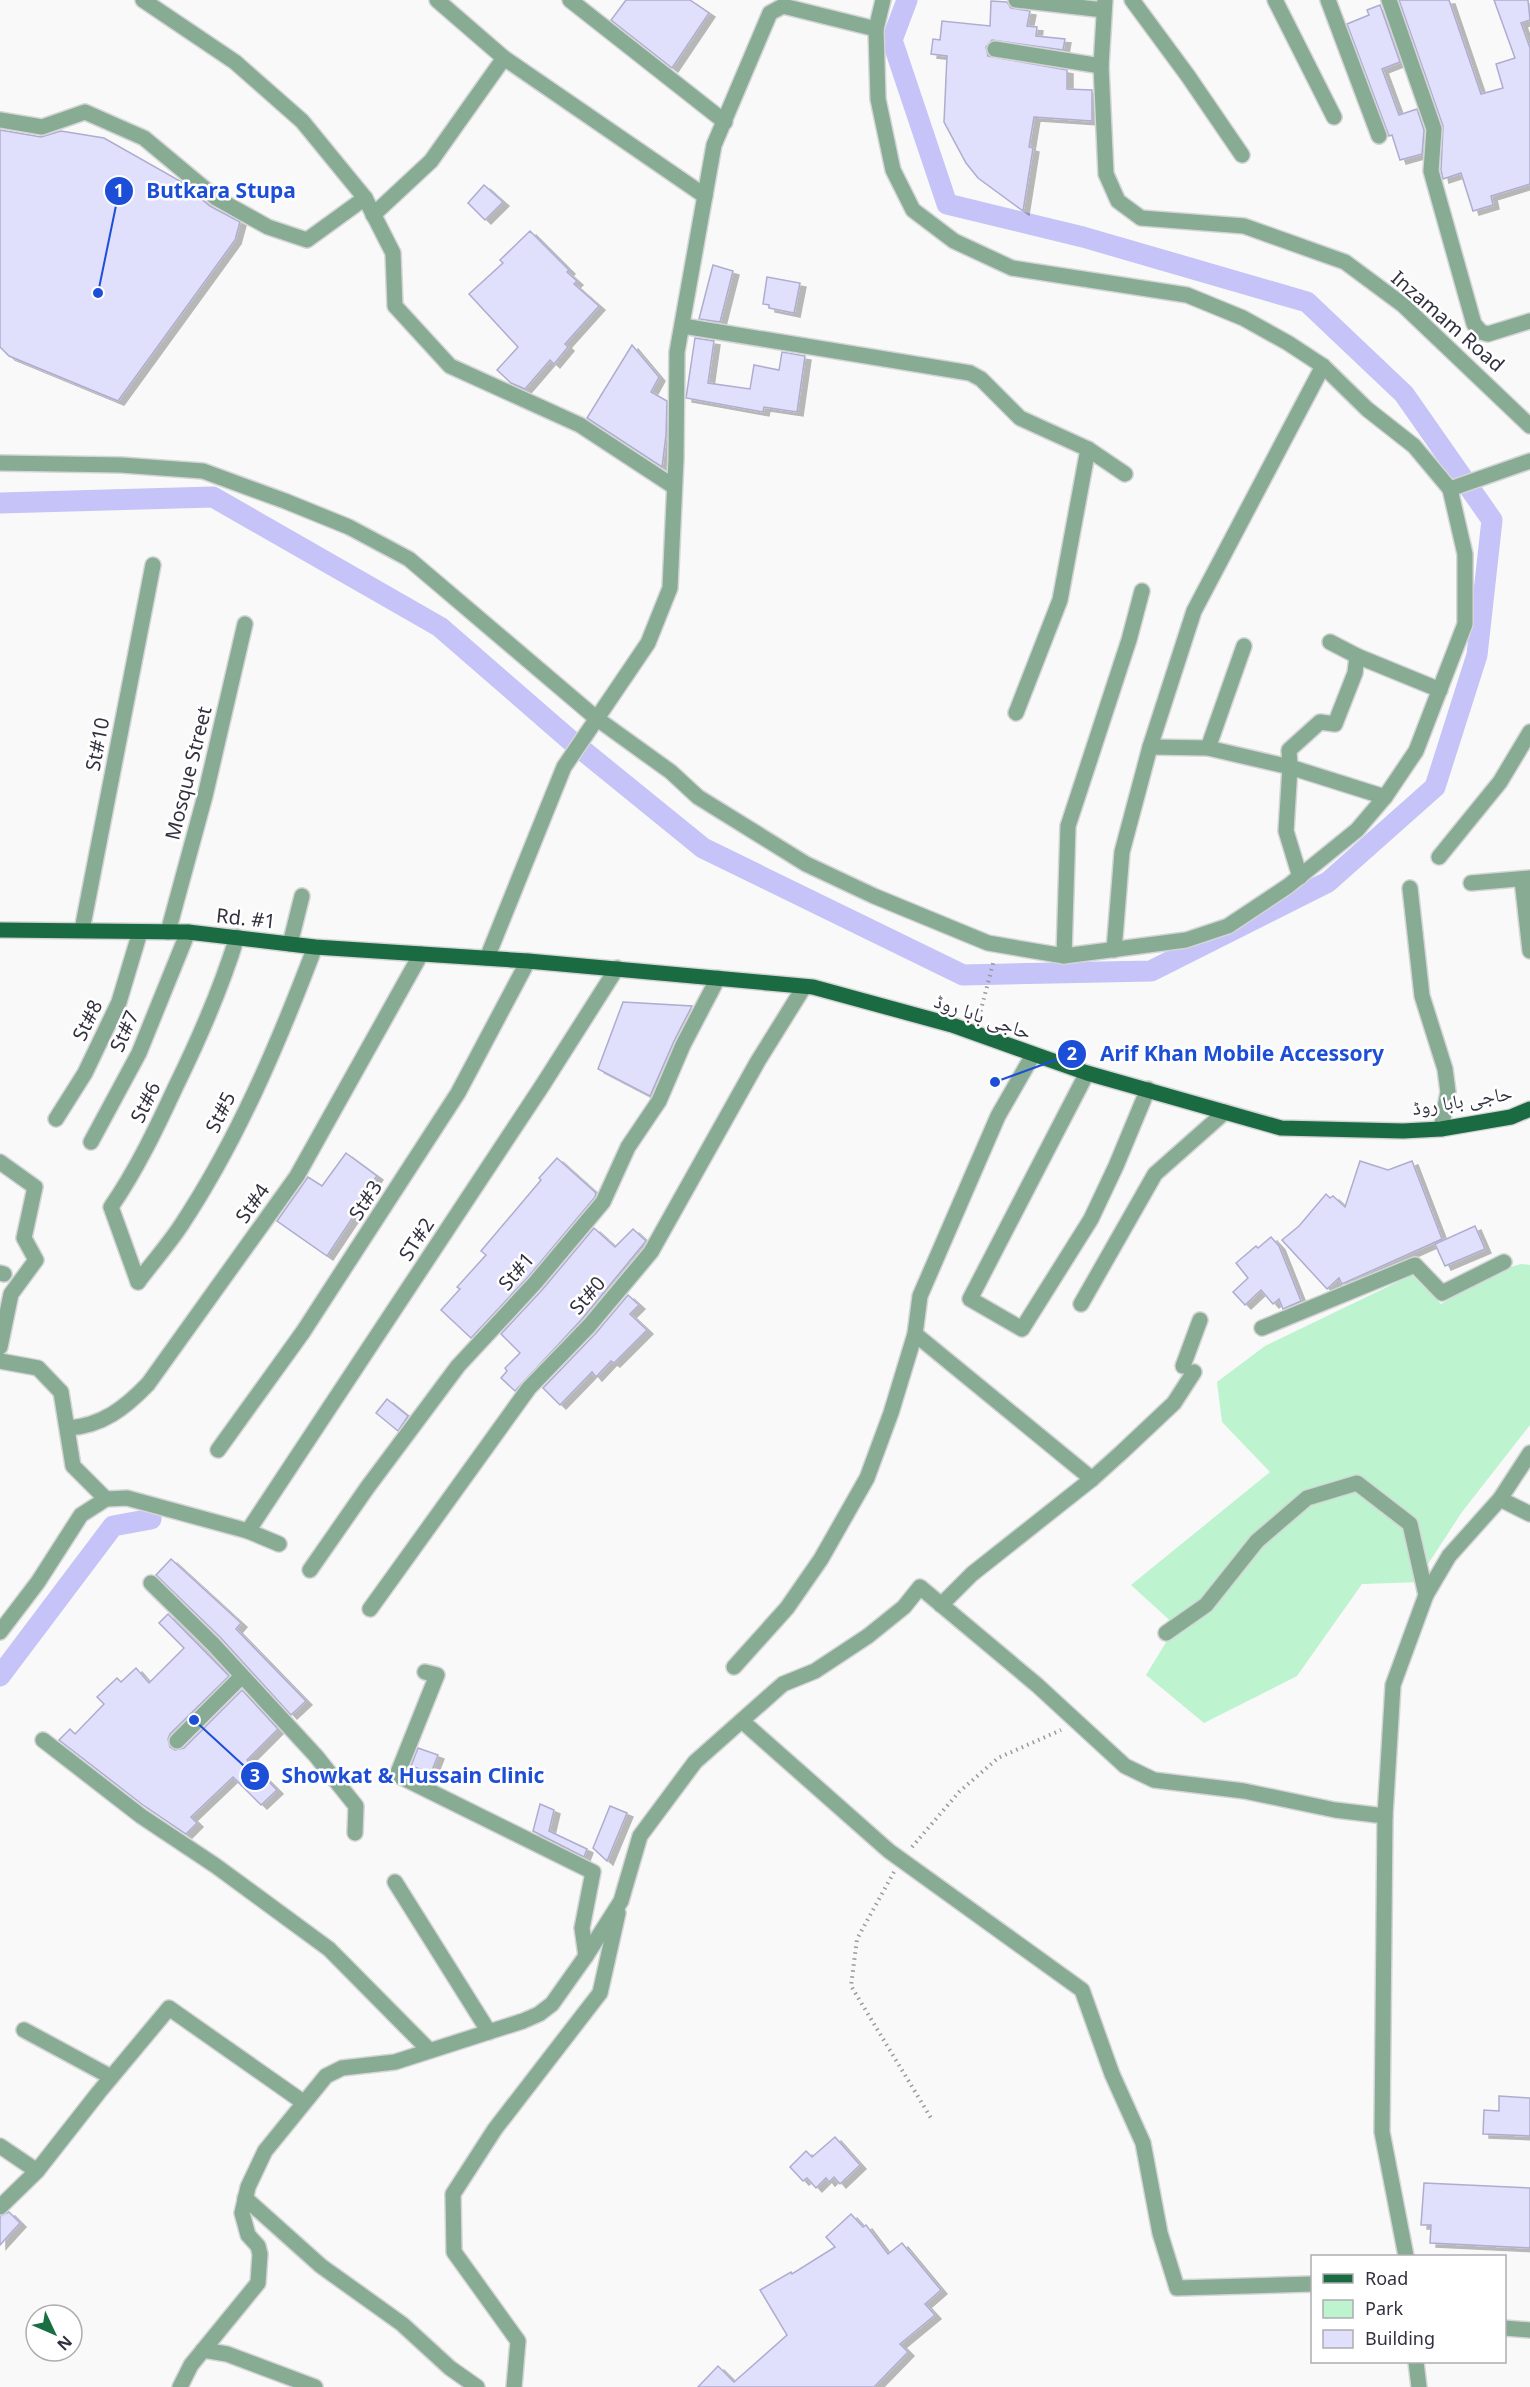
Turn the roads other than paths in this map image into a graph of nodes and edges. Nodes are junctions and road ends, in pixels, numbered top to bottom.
1 (143, 0) edge
2 (437, 0) edge
3 (570, 0) edge
4 (883, 0) edge
5 (1016, 0) edge
6 (1132, 0) edge
7 (1275, 0) edge
8 (1328, 0) edge
9 (1389, 0) edge
10 (1105, 5) edge
11 (876, 29) junction
12 (995, 49) dead end
13 (504, 58) junction
14 (1101, 66) junction
15 (1334, 117) dead end
16 (0, 120) edge
17 (725, 122) junction
18 (1379, 136) dead end
19 (1242, 155) dead end
20 (705, 196) junction
21 (365, 198) junction
22 (373, 215) junction
23 (1530, 321) edge
24 (682, 326) junction
25 (1323, 366) junction
26 (1530, 426) edge
27 (1088, 448) junction
28 (1530, 461) edge
29 (0, 463) edge
30 (1125, 474) dead end
31 (673, 486) junction
32 (1450, 489) junction
33 (153, 565) dead end
34 (1142, 591) dead end
35 (245, 624) dead end
36 (1330, 642) dead end
37 (1244, 645) dead end
38 (1357, 656) junction
39 (1440, 690) junction
40 (1016, 713) dead end
41 (594, 720) junction
42 (1530, 732) edge
43 (1150, 747) junction
44 (1208, 748) junction
45 (1290, 767) junction
46 (1385, 797) junction
47 (1439, 857) dead end
48 (1300, 877) junction
49 (1526, 879) edge
50 (1471, 883) dead end
51 (1410, 888) dead end
52 (302, 896) dead end
53 (0, 930) edge
54 (82, 930) junction
55 (140, 932) junction
56 (168, 932) junction
57 (188, 932) junction
58 (237, 937) junction
59 (290, 944) junction
60 (315, 947) junction
61 (1114, 950) junction
62 (1530, 951) edge
63 (421, 954) junction
64 (1064, 956) junction
65 (487, 958) junction
66 (528, 961) junction
67 (617, 968) junction
68 (718, 978) junction
69 (804, 987) junction
70 (1033, 1055) junction
71 (1087, 1073) junction
72 (1148, 1089) junction
73 (1530, 1109) edge
74 (1225, 1112) junction
75 (56, 1119) dead end
76 (1441, 1129) junction
77 (91, 1142) dead end
78 (0, 1162) edge
79 (1504, 1262) dead end
80 (138, 1282) joint
81 (1081, 1305) dead end
82 (1200, 1320) dead end
83 (1262, 1328) dead end
84 (915, 1334) junction
85 (0, 1347) edge
86 (0, 1361) edge
87 (68, 1428) junction
88 (218, 1450) dead end
89 (1530, 1453) edge
90 (1092, 1479) junction
91 (1500, 1498) junction
92 (106, 1499) junction
93 (1530, 1515) edge
94 (248, 1531) junction
95 (279, 1544) dead end
96 (310, 1570) dead end
97 (151, 1583) dead end
98 (1426, 1595) junction
99 (942, 1605) junction
100 (370, 1609) dead end
101 (0, 1632) edge
102 (1166, 1633) dead end
103 (734, 1667) dead end
104 (425, 1672) dead end
105 (241, 1677) junction
106 (742, 1721) junction
107 (43, 1740) dead end
108 (177, 1741) dead end
109 (1385, 1816) junction
110 (355, 1833) dead end
111 (394, 1882) dead end
112 (621, 1901) junction
113 (586, 1956) junction
114 (24, 2030) dead end
115 (489, 2032) junction
116 (429, 2050) junction
117 (111, 2077) junction
118 (303, 2102) junction
119 (0, 2146) edge
120 (37, 2171) junction
121 (245, 2198) junction
122 (0, 2206) edge
123 (1406, 2255) edge
124 (1311, 2284) edge
125 (1506, 2328) edge
126 (1530, 2330) edge
127 (203, 2350) junction
128 (1416, 2363) edge
129 (180, 2387) edge
130 (315, 2387) edge
131 (477, 2387) edge
132 (514, 2387) edge
133 (1419, 2387) edge

1 - 21 street
2 - 13 street
3 - 17 street
4 - 11 street
5 - 10 street
6 - 19 street
7 - 15 street
8 - 18 street
9 - 23 street
10 - 14 street
11 - 17 street
11 - 25 street
12 - 14 street
13 - 20 street
13 - 22 street
14 - 26 street, Inzamam Road
16 - 21 street
17 - 20 street
20 - 24 street
21 - 22 street
22 - 31 street
24 - 27 street
24 - 31 street
25 - 32 street
25 - 43 street
27 - 30 street
27 - 40 street
28 - 32 street
29 - 41 street
31 - 41 street
32 - 39 street
33 - 54 street, St#10
34 - 64 street
35 - 56 street, Mosque Street
36 - 38 street
37 - 44 street
38 - 39 street
38 - 45 street
39 - 46 street
41 - 64 street
41 - 65 street
42 - 47 street
43 - 44 street
43 - 61 street
44 - 45 street
45 - 46 street
45 - 48 street
46 - 48 street
48 - 61 street
49 - 50 street
49 - 62 street
51 - 76 street
52 - 59 street
53 - 54 main road, Rd. #1
54 - 55 main road, Rd. #1
55 - 56 main road, Rd. #1
55 - 75 street, St#8
56 - 57 main road, Rd. #1
57 - 58 main road, Rd. #1
57 - 77 street, St#7
58 - 59 main road, Rd. #1
58 - 80 street, St#6
59 - 60 main road, Rd. #1
60 - 63 main road, Rd. #1
60 - 80 street, St#5
61 - 64 street
63 - 65 main road, Rd. #1
63 - 87 street, St#4
65 - 66 main road, حاجی بابا روڈ
66 - 67 main road, حاجی بابا روڈ
66 - 88 street, St#3
67 - 68 main road, حاجی بابا روڈ
67 - 94 street, ST#2
68 - 69 main road, حاجی بابا روڈ
68 - 96 street, St#1
69 - 70 main road, حاجی بابا روڈ
69 - 100 street, St#0
70 - 71 main road, حاجی بابا روڈ
70 - 84 street
71 - 72 main road, حاجی بابا روڈ
71 - 72 street
72 - 74 main road, حاجی بابا روڈ
73 - 76 main road, حاجی بابا روڈ
74 - 76 main road, حاجی بابا روڈ
74 - 81 street
78 - 85 street
79 - 83 street
82 - 90 street
84 - 90 street
84 - 103 street
86 - 87 street
87 - 92 street
89 - 91 street
90 - 99 street
91 - 93 street
91 - 98 street
92 - 94 street
92 - 101 street
94 - 95 street
97 - 105 street
98 - 102 street
98 - 109 street
99 - 106 street
99 - 109 street
104 - 113 street
105 - 108 street
105 - 110 street
106 - 112 street
106 - 124 street
107 - 116 street
109 - 123 street
111 - 115 street
112 - 113 street
112 - 132 street
113 - 115 street
114 - 117 street
115 - 116 street
116 - 118 street
117 - 118 street
117 - 120 street
118 - 121 street
119 - 120 street
120 - 122 street
121 - 127 street
121 - 131 street
125 - 126 street
127 - 129 street
127 - 130 street
128 - 133 street

